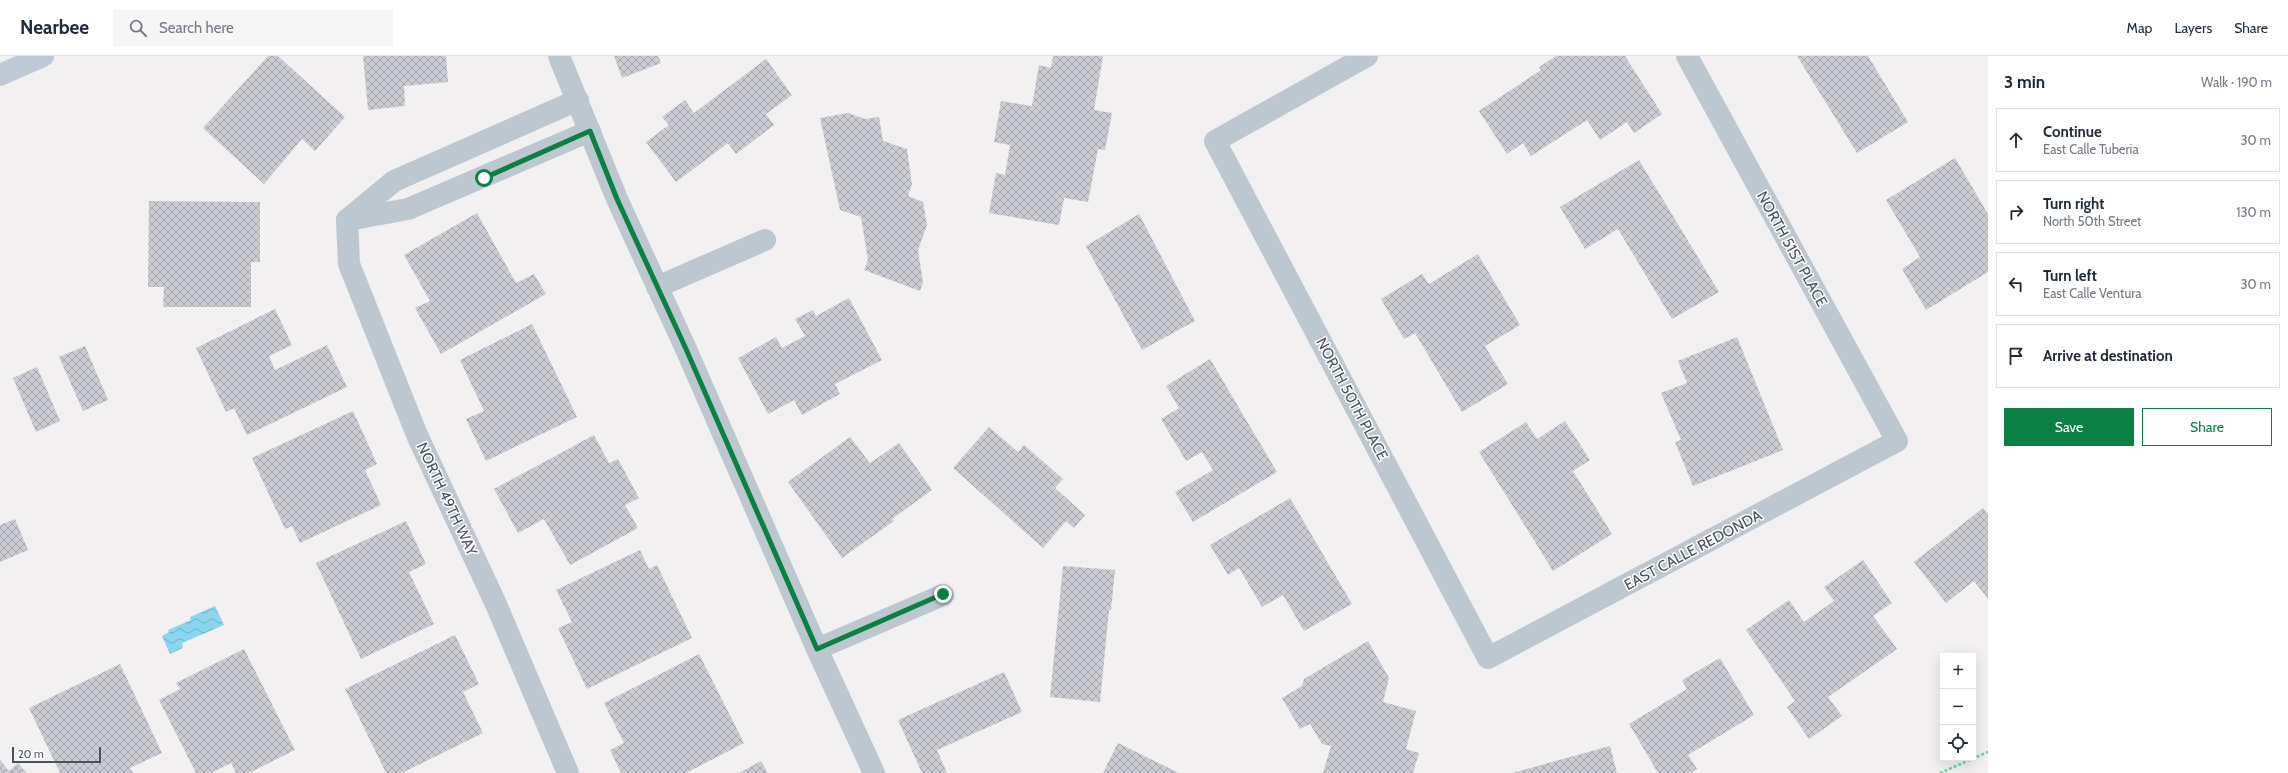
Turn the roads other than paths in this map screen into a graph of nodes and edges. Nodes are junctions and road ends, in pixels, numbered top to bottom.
1 (43, 56) edge
2 (559, 56) edge
3 (1367, 56) edge
4 (1687, 56) edge
5 (0, 75) edge
6 (578, 100) junction
7 (590, 131) junction
8 (469, 148) junction
9 (484, 178) junction
10 (347, 220) junction
11 (765, 240) dead end
12 (657, 286) junction
13 (1897, 441) joint
14 (943, 594) dead end
15 (817, 649) junction
16 (1488, 658) joint
17 (568, 773) edge
18 (874, 773) edge

1 - 5 street
2 - 6 street
3 - 16 street, NORTH 50TH PLACE
4 - 13 street, NORTH 51ST PLACE
6 - 7 street
6 - 8 street
7 - 9 street
7 - 12 street
8 - 9 street
8 - 10 street
9 - 10 street
10 - 17 street, NORTH 49TH WAY
11 - 12 street
12 - 15 street
13 - 16 street, EAST CALLE REDONDA
14 - 15 street
15 - 18 street

